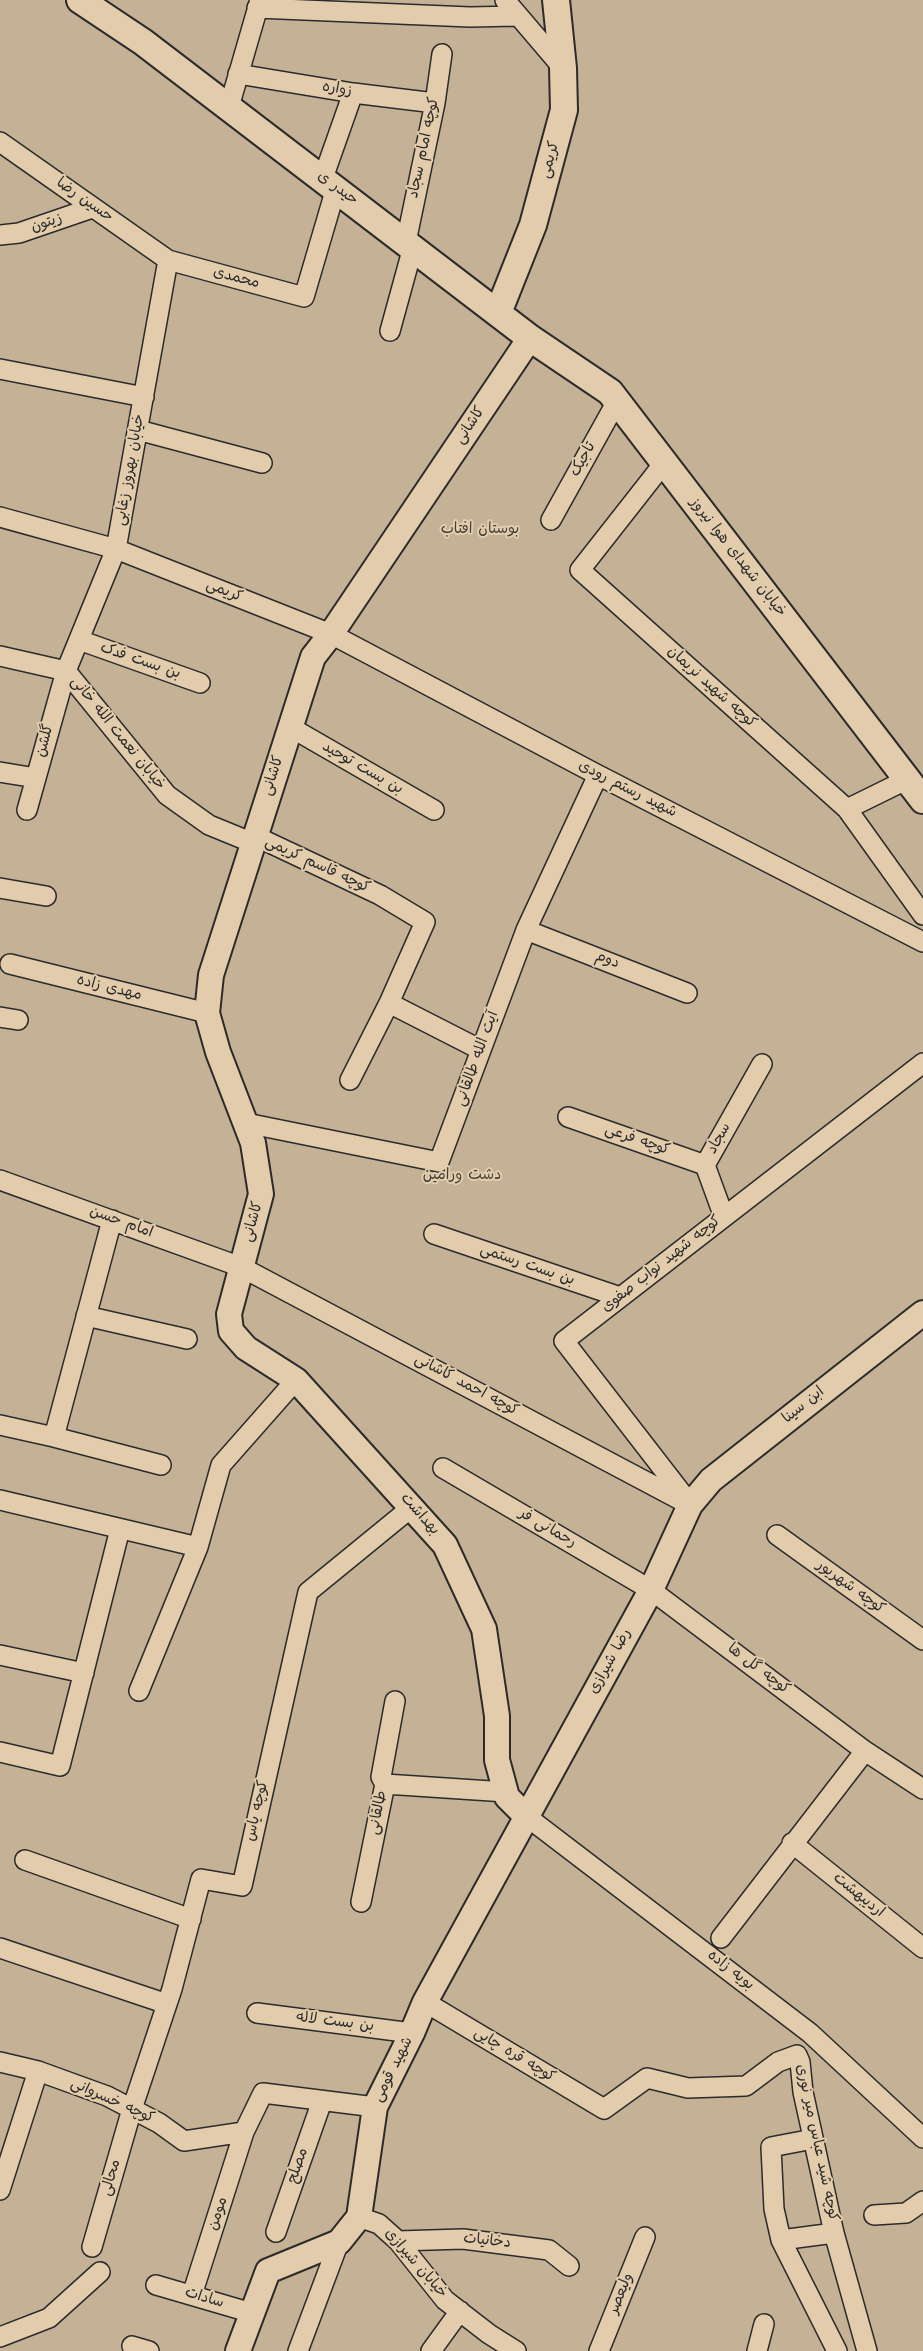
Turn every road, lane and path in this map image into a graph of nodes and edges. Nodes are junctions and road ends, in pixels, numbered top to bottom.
1 (80, 0) edge
2 (505, 0) edge
3 (556, 0) edge
4 (259, 4) edge
5 (517, 16) junction
6 (442, 54) dead end
7 (563, 68) junction
8 (238, 74) junction
9 (353, 93) junction
10 (435, 103) junction
11 (229, 107) junction
12 (0, 142) edge
13 (330, 183) junction
14 (92, 208) junction
15 (0, 235) edge
16 (410, 244) junction
17 (168, 260) junction
18 (498, 313) junction
19 (390, 331) dead end
20 (530, 338) junction
21 (0, 369) edge
22 (144, 397) junction
23 (617, 401) junction
24 (138, 430) junction
25 (262, 463) dead end
26 (664, 463) junction
27 (0, 518) edge
28 (551, 520) dead end
29 (116, 549) junction
30 (332, 634) junction
31 (79, 640) junction
32 (0, 656) edge
33 (66, 671) junction
34 (200, 683) dead end
35 (290, 727) junction
36 (0, 772) edge
37 (598, 775) junction
38 (36, 778) junction
39 (908, 779) junction
40 (923, 800) edge
41 (846, 809) junction
42 (27, 810) dead end
43 (434, 810) dead end
44 (254, 840) junction
45 (0, 888) edge
46 (46, 896) dead end
47 (923, 915) edge
48 (526, 930) junction
49 (923, 942) edge
50 (10, 964) dead end
51 (687, 993) dead end
52 (389, 1003) junction
53 (208, 1013) junction
54 (481, 1050) junction
55 (923, 1063) edge
56 (762, 1064) dead end
57 (350, 1080) dead end
58 (568, 1117) dead end
59 (246, 1123) junction
60 (705, 1165) junction
61 (0, 1180) edge
62 (724, 1217) junction
63 (112, 1220) junction
64 (434, 1234) dead end
65 (241, 1267) junction
66 (620, 1297) junction
67 (923, 1313) edge
68 (86, 1316) junction
69 (187, 1339) dead end
70 (296, 1380) junction
71 (0, 1425) edge
72 (54, 1437) junction
73 (161, 1464) dead end
74 (443, 1468) dead end
75 (0, 1500) edge
76 (690, 1505) junction
77 (412, 1507) junction
78 (120, 1529) junction
79 (777, 1536) dead end
80 (198, 1547) junction
81 (651, 1590) junction
82 (923, 1640) edge
83 (0, 1655) edge
84 (84, 1673) junction
85 (139, 1691) dead end
86 (396, 1701) dead end
87 (865, 1751) junction
88 (0, 1752) edge
89 (385, 1784) junction
90 (923, 1789) edge
91 (506, 1792) junction
92 (526, 1816) junction
93 (792, 1843) junction
94 (24, 1860) dead end
95 (362, 1902) dead end
96 (191, 1919) junction
97 (721, 1938) dead end
98 (0, 1948) edge
99 (923, 1948) edge
100 (425, 2002) junction
101 (167, 2004) junction
102 (257, 2013) dead end
103 (412, 2033) junction
104 (810, 2033) junction
105 (797, 2055) junction
106 (0, 2062) edge
107 (38, 2071) junction
108 (322, 2101) junction
109 (375, 2108) junction
110 (132, 2109) junction
111 (604, 2109) joint
112 (244, 2132) junction
113 (921, 2132) edge
114 (813, 2139) junction
115 (0, 2190) edge
116 (923, 2201) edge
117 (874, 2215) dead end
118 (359, 2217) junction
119 (276, 2232) dead end
120 (834, 2233) junction
121 (645, 2237) dead end
122 (781, 2240) junction
123 (398, 2241) junction
124 (339, 2242) junction
125 (92, 2247) dead end
126 (569, 2266) dead end
127 (100, 2272) dead end
128 (156, 2285) dead end
129 (192, 2295) junction
130 (460, 2311) junction
131 (252, 2313) junction
132 (764, 2324) dead end
133 (0, 2337) edge
134 (238, 2351) edge
135 (298, 2351) edge
136 (431, 2351) edge
137 (516, 2351) edge
138 (599, 2351) edge
139 (757, 2351) edge
140 (837, 2351) edge
141 (867, 2351) edge

1 - 11 main road, حیدر ی
2 - 5 street
3 - 7 main road, کریمی
4 - 5 street
4 - 8 street
5 - 7 street
6 - 10 street, کوچه امام سجاد
7 - 18 main road, کریمی
8 - 9 street, زواره
8 - 11 street
9 - 10 street, زواره
9 - 13 street
10 - 16 street, کوچه امام سجاد
11 - 13 main road, حیدر ی
12 - 14 street, حسین رضا
13 - 16 main road, حیدر ی
13 - 17 street, محمدی
14 - 15 street, زیتون
14 - 17 street, حسین رضا
16 - 18 main road, حیدر ی
16 - 19 street, کوچه امام سجاد
17 - 22 street, خیابان بهروز زغابی
18 - 20 main road, حیدر ی
20 - 23 main road, خیابان شهدای هوا نیروز
20 - 30 street, کاشانی
21 - 22 street
22 - 24 street, خیابان بهروز زغابی
23 - 26 main road, خیابان شهدای هوا نیروز
23 - 28 street, تاجیک
24 - 25 street
24 - 29 street, خیابان بهروز زغابی
26 - 39 main road, خیابان شهدای هوا نیروز
26 - 41 street, کوچه شهید نریمان
27 - 29 street, کریمی
29 - 30 street, کریمی
29 - 31 street, خیابان بهروز زغابی
30 - 35 street, کاشانی
30 - 37 street, شهید رستم رودی
31 - 33 street, خیابان بهروز زغابی
31 - 34 street, بن بست فدک
32 - 33 street, خیابان نعمت الله خانی
33 - 38 street, گلشن
33 - 44 street, خیابان نعمت الله خانی
35 - 43 street, بن بست توحید
35 - 44 street, کاشانی
36 - 38 street
37 - 48 street, آیت الله طالقانی
37 - 49 street, شهید رستم رودی
38 - 42 street, گلشن
39 - 40 main road, خیابان شهدای هوا نیروز
39 - 41 street
41 - 47 street, کوچه شهید نریمان
44 - 52 street, کوچه قاسم کریمی
44 - 53 street, کاشانی
45 - 46 street
48 - 51 street, دوم
48 - 54 street, آیت الله طالقانی
50 - 53 street, مهدی زاده
52 - 54 street
52 - 57 street
53 - 59 street, کاشانی
54 - 59 street, آیت الله طالقانی
55 - 62 street, کوچه شهید نواب صفوی
56 - 60 street, سجاد
58 - 60 street, کوچه فرعی
59 - 65 street, کاشانی
60 - 62 street, سجاد
61 - 63 street, امام حسن
62 - 66 street, کوچه شهید نواب صفوی
63 - 65 street, امام حسن
63 - 68 street
64 - 66 street, بن بست رستمی
65 - 70 street, بهداشت
65 - 76 street, کوچه احمد کاشانی
66 - 76 street, کوچه شهید نواب صفوی
67 - 76 street, ابن سینا
68 - 69 street
68 - 72 street
70 - 77 street, بهداشت
70 - 80 street
71 - 72 street
72 - 73 street
74 - 81 street, رحمانی فر
75 - 78 street
76 - 81 street, رضا شیرازی
77 - 91 street, بهداشت
77 - 96 street, کوچه یاس
78 - 80 street
78 - 84 street
79 - 82 street, کوچه شهریور
80 - 85 street
81 - 87 street, کوچه گل ها
81 - 92 street, رضا شیرازی
83 - 84 street
84 - 88 street
86 - 89 street
87 - 90 street, کوچه گل ها
87 - 93 street
89 - 91 street, طالقانی
89 - 95 street, طالقانی
91 - 92 street, بهداشت
92 - 100 street, شهید قومی
92 - 104 street, بویه زاده
93 - 97 street
93 - 99 street, اردیبهشت
94 - 96 street
96 - 101 street, کوچه یاس
98 - 101 street
100 - 103 street, شهید قومی
100 - 111 street, کوچه قره چایی
101 - 110 street, کوچه یاس
102 - 103 street, بن بست لاله
103 - 109 street, شهید قومی
104 - 105 street
104 - 113 street, بویه زاده
105 - 111 street, کوچه شید عباس میر نوری
105 - 114 street, کوچه شید عباس میر نوری
106 - 107 street, کوچه خسروانی
107 - 110 street, کوچه خسروانی
107 - 115 street
108 - 109 street
108 - 112 street
108 - 119 street, مصلح
109 - 118 street, شهید قومی
110 - 112 street, کوچه خسروانی
110 - 125 street, محالی
112 - 129 street, مومن
114 - 120 street, کوچه شید عباس میر نوری
114 - 122 street
116 - 117 street
118 - 123 street, خیابان شیرازی
118 - 124 street
120 - 122 street
120 - 141 street, کوچه شید عباس میر نوری
121 - 138 street, ولیعصر
122 - 140 street
123 - 126 street, دخانیات
123 - 130 street, خیابان شیرازی
124 - 131 street
124 - 135 street
127 - 133 street
128 - 129 street, سادات
129 - 131 street, سادات
130 - 136 street
130 - 137 street, خیابان شیرازی
131 - 134 street
132 - 139 street

